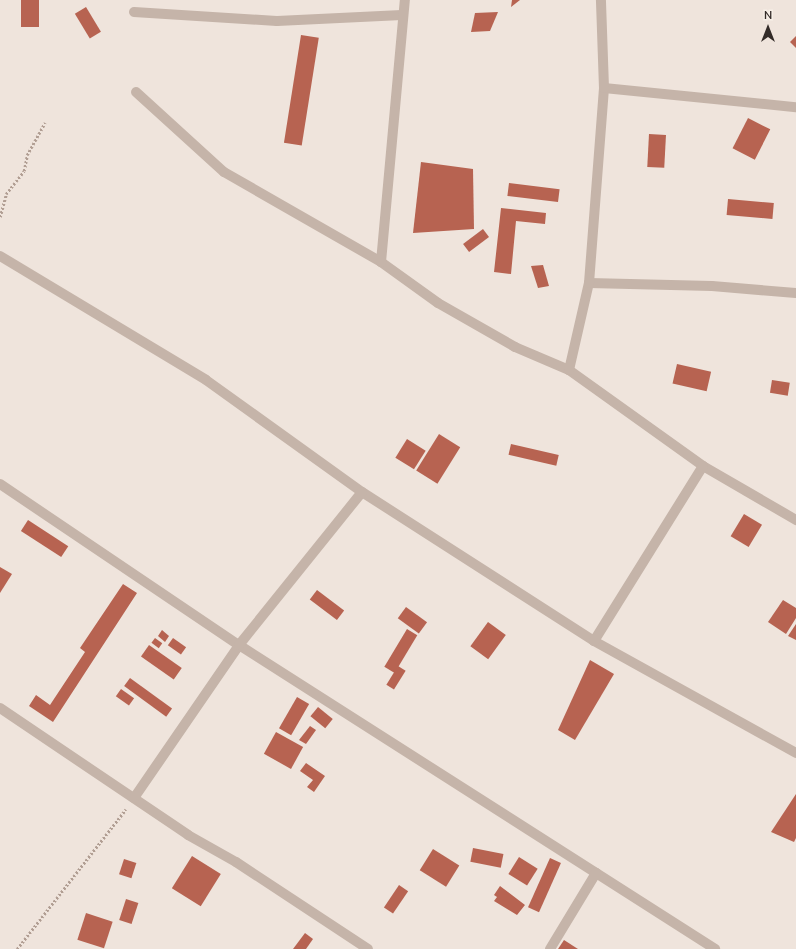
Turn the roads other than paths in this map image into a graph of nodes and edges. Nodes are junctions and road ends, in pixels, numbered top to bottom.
1 (404, 0) edge
2 (601, 0) edge
3 (134, 12) dead end
4 (402, 15) junction
5 (604, 88) junction
6 (136, 92) dead end
7 (796, 107) edge
8 (0, 256) edge
9 (381, 262) junction
10 (589, 282) junction
11 (796, 293) edge
12 (569, 370) junction
13 (703, 466) junction
14 (0, 484) edge
15 (362, 492) junction
16 (796, 520) edge
17 (594, 641) junction
18 (239, 645) junction
19 (0, 708) edge
20 (796, 753) edge
21 (134, 798) junction
22 (596, 873) junction
23 (368, 949) edge
24 (550, 949) edge
25 (715, 949) edge

1 - 4 street
2 - 5 street
3 - 4 street
4 - 9 street
5 - 7 street
5 - 10 street
6 - 9 street
8 - 15 street
9 - 12 street
10 - 11 street
10 - 12 street
12 - 13 street
13 - 16 street
13 - 17 street
14 - 18 street
15 - 17 street
15 - 18 street
17 - 20 street
18 - 21 street
18 - 22 street
19 - 21 street
21 - 23 street
22 - 24 street
22 - 25 street

